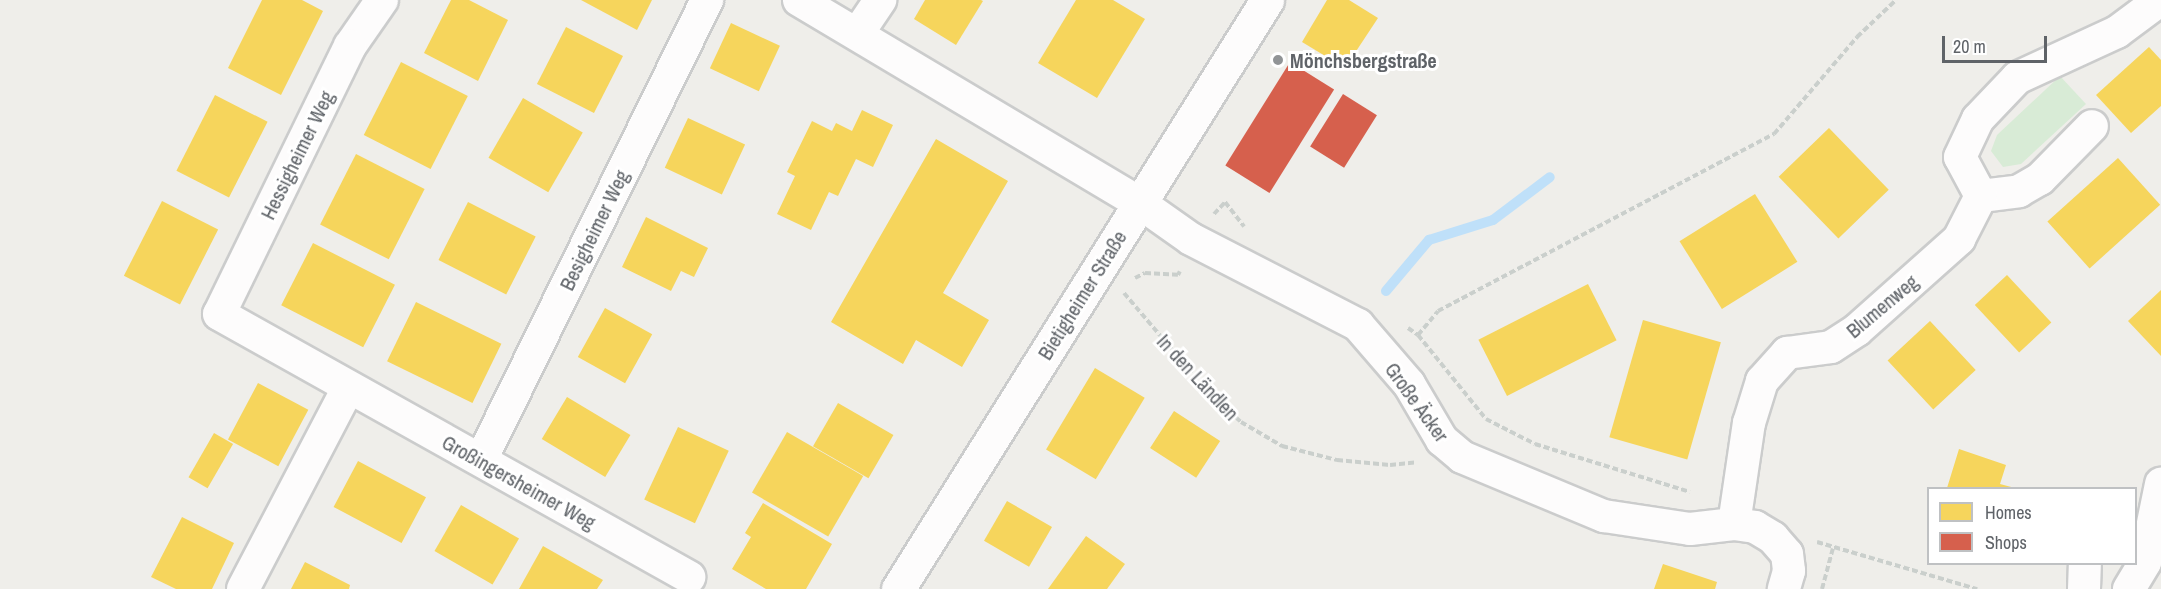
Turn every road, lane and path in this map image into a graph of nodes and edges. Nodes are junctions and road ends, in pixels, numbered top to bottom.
1 (381, 0) edge
2 (707, 0) edge
3 (799, 0) edge
4 (880, 0) edge
5 (1267, 0) edge
6 (1896, 0) edge
7 (2160, 0) edge
8 (858, 33) junction
9 (2091, 126) dead end
10 (1981, 196) junction
11 (1140, 203) junction
12 (1253, 232) dead end
13 (1191, 239) junction
14 (1110, 275) junction
15 (219, 314) joint
16 (1399, 323) dead end
17 (1418, 334) junction
18 (1392, 366) junction
19 (348, 388) junction
20 (1462, 457) junction
21 (481, 460) junction
22 (2161, 464) edge
23 (2161, 484) edge
24 (2137, 487) edge
25 (1736, 517) junction
26 (1811, 539) dead end
27 (1833, 548) junction
28 (2085, 565) edge
29 (689, 578) dead end
30 (243, 589) edge
31 (898, 589) edge
32 (1784, 589) edge
33 (1822, 589) edge
34 (1977, 589) edge
35 (2084, 589) edge
36 (2129, 589) edge

1 - 15 street, Hessigheimer Weg
2 - 21 street, Besigheimer Weg
3 - 8 street
4 - 8 street
5 - 11 street, Bietigheimer Straße
6 - 17 path
7 - 10 street
8 - 11 street
9 - 10 street
10 - 25 street, Blumenweg
11 - 13 street, Große Äcker
11 - 14 street, Bietigheimer Straße
12 - 13 path
13 - 14 path
13 - 18 street, Große Äcker
14 - 20 path, In den Ländlen
14 - 31 street, Bietigheimer Straße
15 - 19 street, Großingersheimer Weg
16 - 17 path
17 - 18 path
17 - 25 path
18 - 20 street, Große Äcker
19 - 21 street, Großingersheimer Weg
19 - 30 street
20 - 25 street, Große Äcker
21 - 29 street, Großingersheimer Weg
22 - 24 street
23 - 36 street
25 - 32 street, Große Äcker
26 - 27 path
27 - 33 path
27 - 34 path
28 - 35 street

